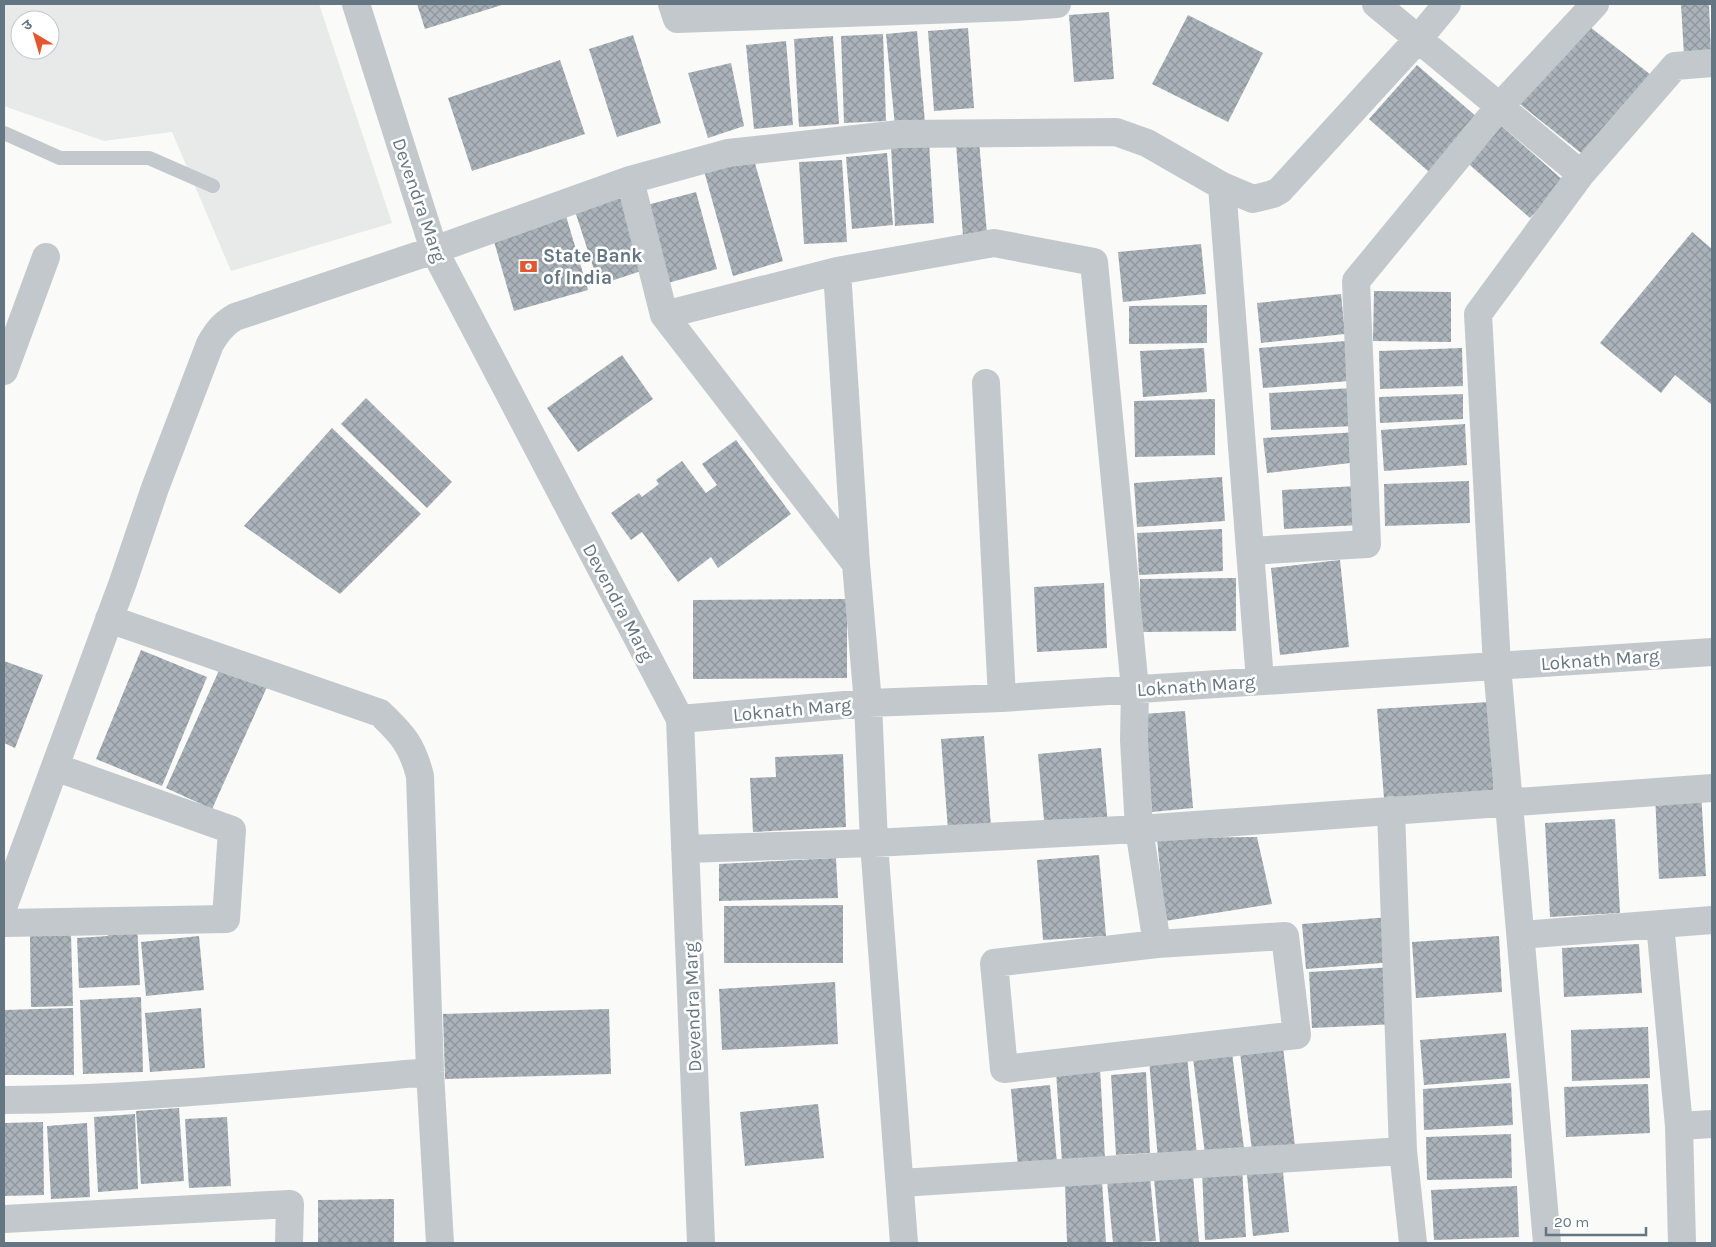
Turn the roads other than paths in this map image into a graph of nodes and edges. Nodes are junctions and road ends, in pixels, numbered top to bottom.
1 (356, 4) edge
2 (672, 4) edge
3 (1057, 4) edge
4 (1376, 4) edge
5 (1447, 4) edge
6 (1595, 4) edge
7 (768, 10) edge
8 (1419, 38) junction
9 (1712, 63) edge
10 (1500, 106) junction
11 (4, 133) edge
12 (1581, 174) junction
13 (630, 180) junction
14 (213, 186) dead end
15 (1222, 186) junction
16 (434, 250) junction
17 (46, 257) dead end
18 (838, 271) junction
19 (664, 315) junction
20 (4, 371) edge
21 (986, 383) dead end
22 (1250, 551) junction
23 (856, 564) junction
24 (110, 619) junction
25 (1712, 652) edge
26 (1498, 666) junction
27 (1260, 681) junction
28 (1135, 689) junction
29 (1002, 698) junction
30 (868, 703) junction
31 (680, 719) junction
32 (55, 766) junction
33 (1712, 788) edge
34 (1509, 802) junction
35 (1391, 810) junction
36 (1139, 829) junction
37 (874, 842) junction
38 (685, 850) junction
39 (4, 905) edge
40 (1712, 920) edge
41 (4, 923) edge
42 (1660, 924) junction
43 (1521, 935) junction
44 (1157, 944) junction
45 (430, 1072) junction
46 (4, 1100) edge
47 (1712, 1124) edge
48 (1679, 1126) junction
49 (1403, 1150) junction
50 (901, 1183) junction
51 (4, 1219) edge
52 (289, 1243) edge
53 (440, 1243) edge
54 (701, 1243) edge
55 (904, 1243) edge
56 (1412, 1243) edge
57 (1547, 1243) edge
58 (1682, 1243) edge

1 - 16 street, Devendra Marg
2 - 7 street
3 - 7 street
4 - 8 street
5 - 8 street
6 - 10 street
8 - 10 street
8 - 15 street
9 - 12 street
10 - 12 street
10 - 22 street
11 - 14 lane
12 - 26 street
13 - 15 street
13 - 16 street
13 - 19 street
15 - 22 street
16 - 24 street
16 - 31 street, Devendra Marg
17 - 20 street
18 - 19 street
18 - 23 street
18 - 28 street
19 - 23 street
21 - 29 street
22 - 27 street
23 - 30 street
24 - 32 street
24 - 45 street
25 - 26 street, Loknath Marg
26 - 27 street, Loknath Marg
26 - 34 street
27 - 28 street, Loknath Marg
28 - 29 street, Loknath Marg
28 - 36 street
29 - 30 street, Loknath Marg
30 - 31 street, Loknath Marg
30 - 37 street
31 - 38 street, Devendra Marg
32 - 39 street
32 - 41 street
33 - 34 street
34 - 35 street
34 - 43 street
35 - 36 street
35 - 49 street
36 - 37 street
36 - 44 street
37 - 38 street
37 - 50 street
38 - 54 street, Devendra Marg
40 - 42 street
42 - 43 street
42 - 48 street
43 - 57 street
44 - 44 street
45 - 46 street
45 - 53 street
47 - 48 street
48 - 58 street
49 - 50 street
49 - 56 street
50 - 55 street
51 - 52 street

